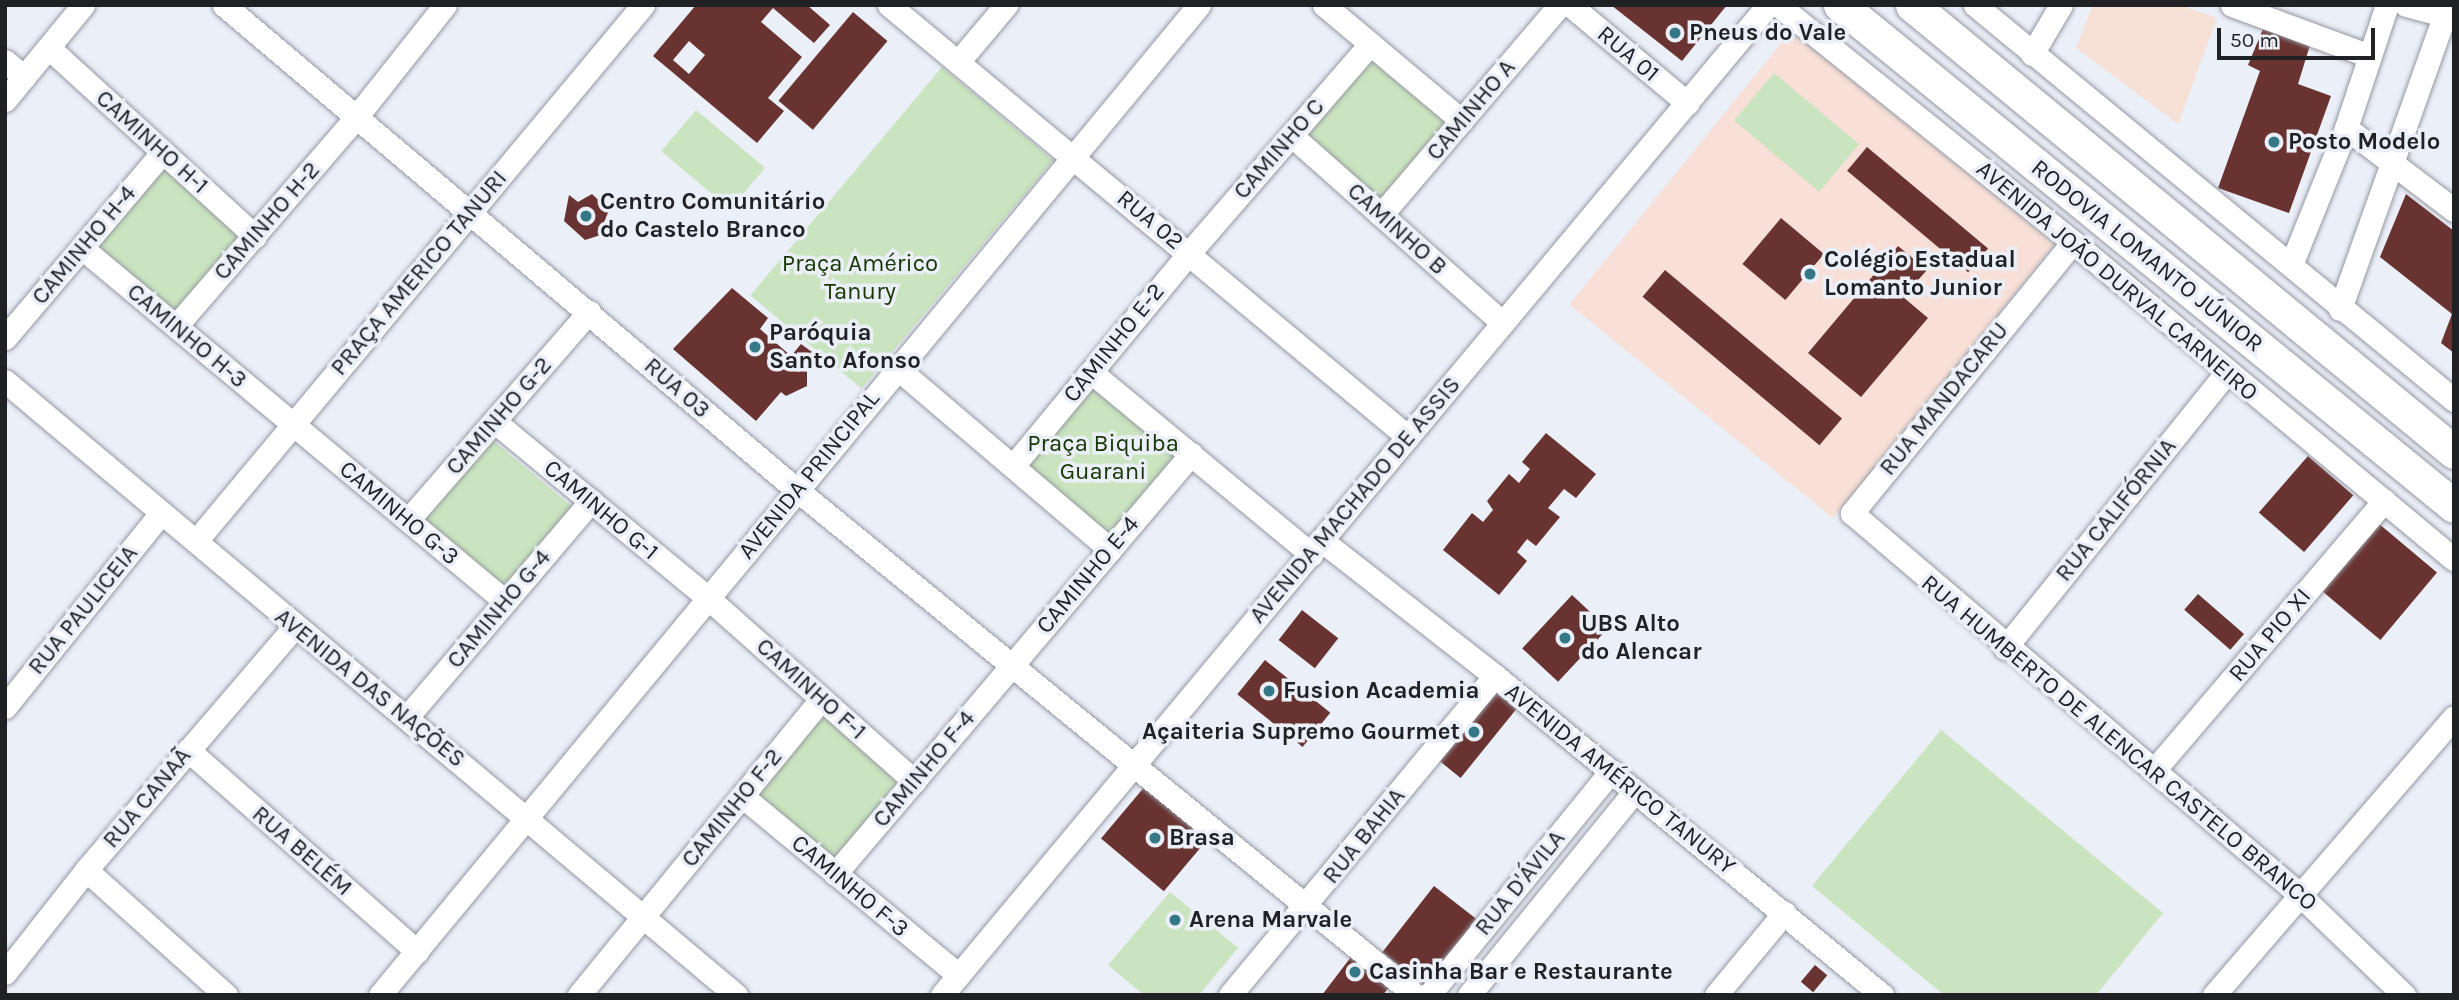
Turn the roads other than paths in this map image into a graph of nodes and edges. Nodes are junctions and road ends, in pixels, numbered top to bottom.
1 (83, 5) edge
2 (224, 5) edge
3 (444, 5) edge
4 (643, 5) edge
5 (889, 5) edge
6 (1006, 5) edge
7 (1199, 5) edge
8 (1324, 5) edge
9 (1560, 5) edge
10 (1570, 5) edge
11 (1768, 5) edge
12 (1778, 5) edge
13 (1840, 5) edge
14 (1912, 5) edge
15 (1975, 5) edge
16 (2061, 5) edge
17 (2232, 5) edge
18 (2387, 5) edge
19 (2406, 5) edge
20 (2447, 7) edge
21 (1370, 44) junction
22 (49, 48) junction
23 (2032, 54) junction
24 (2370, 57) junction
25 (5, 61) edge
26 (958, 62) junction
27 (24, 77) junction
28 (5, 100) edge
29 (1687, 103) junction
30 (357, 116) junction
31 (1462, 121) junction
32 (2346, 128) junction
33 (1291, 135) junction
34 (163, 152) junction
35 (1072, 155) junction
36 (2392, 163) junction
37 (471, 211) junction
38 (2454, 211) edge
39 (1381, 215) junction
40 (255, 236) junction
41 (2073, 242) junction
42 (82, 248) junction
43 (1189, 253) junction
44 (2291, 265) junction
45 (2340, 309) junction
46 (589, 312) junction
47 (1503, 323) junction
48 (176, 326) junction
49 (5, 338) edge
50 (897, 368) junction
51 (1091, 372) junction
52 (2227, 372) junction
53 (9, 392) edge
54 (2454, 400) edge
55 (494, 421) junction
56 (293, 424) junction
57 (1408, 437) junction
58 (2454, 453) edge
59 (1191, 454) junction
60 (1013, 466) junction
61 (797, 490) junction
62 (1868, 492) joint
63 (2384, 500) junction
64 (590, 501) junction
65 (2454, 506) edge
66 (161, 513) junction
67 (408, 520) junction
68 (196, 541) junction
69 (1316, 547) junction
70 (1111, 549) junction
71 (2454, 559) edge
72 (708, 598) junction
73 (505, 601) junction
74 (294, 627) junction
75 (2006, 648) junction
76 (1012, 664) junction
77 (1495, 676) junction
78 (821, 699) junction
79 (5, 707) edge
80 (407, 717) junction
81 (2454, 717) edge
82 (188, 750) junction
83 (1135, 764) junction
84 (2155, 769) junction
85 (1611, 771) junction
86 (914, 781) junction
87 (1635, 792) junction
88 (742, 796) junction
89 (526, 816) junction
90 (86, 870) junction
91 (835, 874) junction
92 (2299, 894) junction
93 (1308, 905) junction
94 (1784, 913) junction
95 (642, 918) junction
96 (417, 951) junction
97 (1454, 964) junction
98 (5, 973) edge
99 (958, 975) junction
100 (1474, 988) edge
101 (226, 995) edge
102 (380, 995) edge
103 (579, 995) edge
104 (736, 995) edge
105 (942, 995) edge
106 (1230, 995) edge
107 (1416, 995) edge
108 (1429, 995) edge
109 (1716, 995) edge
110 (1882, 995) edge
111 (2214, 995) edge
112 (2404, 995) edge

1 - 22 street
2 - 30 street, RUA 03
3 - 30 street, CAMINHO H-2
4 - 37 street, PRAÇA AMERICO TANURI
5 - 26 street, RUA 02
6 - 26 street
7 - 35 street, AVENIDA PRINCIPAL
8 - 21 street
9 - 31 street, CAMINHO A
10 - 29 street, RUA 01
11 - 29 street, AVENIDA MACHADO DE ASSIS
12 - 41 street, AVENIDA JOÃO DURVAL CARNEIRO
13 - 65 highway, RODOVIA LOMANTO JÚNIOR
14 - 58 highway, RODOVIA LOMANTO JÚNIOR
15 - 23 street
16 - 23 street
17 - 24 street
18 - 24 street
19 - 20 street
20 - 36 street
21 - 31 street
21 - 33 street, CAMINHO C
22 - 27 street
22 - 34 street, CAMINHO H-1
23 - 44 street
24 - 32 street
25 - 27 street
26 - 35 street, RUA 02
27 - 28 street
29 - 47 street, AVENIDA MACHADO DE ASSIS
30 - 37 street, RUA 03
30 - 40 street, CAMINHO H-2
31 - 39 street, CAMINHO A
32 - 36 street
32 - 44 street
33 - 39 street, CAMINHO B
33 - 43 street, CAMINHO C
34 - 40 street, CAMINHO H-1
34 - 42 street, CAMINHO H-4
35 - 43 street, RUA 02
35 - 50 street, AVENIDA PRINCIPAL
36 - 38 street
36 - 45 street
37 - 46 street, RUA 03
37 - 56 street, PRAÇA AMERICO TANURI
39 - 47 street, CAMINHO B
40 - 48 street, CAMINHO H-2
41 - 52 street, AVENIDA JOÃO DURVAL CARNEIRO
41 - 62 street, RUA MANDACARU
42 - 48 street, CAMINHO H-3
42 - 49 street, CAMINHO H-4
43 - 51 street, CAMINHO E-2
43 - 57 street, RUA 02
44 - 45 street
45 - 54 street
46 - 55 street, CAMINHO G-2
46 - 61 street, RUA 03
47 - 57 street, AVENIDA MACHADO DE ASSIS
48 - 56 street, CAMINHO H-3
50 - 60 street
50 - 61 street, AVENIDA PRINCIPAL
51 - 59 street, AVENIDA AMÉRICO TANURY
51 - 60 street, CAMINHO E-2
52 - 63 street, AVENIDA JOÃO DURVAL CARNEIRO
52 - 75 street, RUA CALIFÓRNIA
53 - 66 street, AVENIDA DAS NAÇÕES
55 - 64 street, CAMINHO G-1
55 - 67 street, CAMINHO G-2
56 - 67 street, CAMINHO G-3
56 - 68 street, PRAÇA AMERICO TANURI
57 - 69 street, AVENIDA MACHADO DE ASSIS
59 - 69 street, AVENIDA AMÉRICO TANURY
59 - 70 street, CAMINHO E-4
60 - 70 street
61 - 72 street, AVENIDA PRINCIPAL
61 - 76 street, RUA 03
62 - 75 street, RUA HUMBERTO DE ALENCAR CASTELO BRANCO
63 - 71 street, AVENIDA JOÃO DURVAL CARNEIRO
63 - 84 street, RUA PIO XI
64 - 72 street, CAMINHO G-1
64 - 73 street, CAMINHO G-4
66 - 68 street, AVENIDA DAS NAÇÕES
66 - 79 street, RUA PAULICEIA
67 - 73 street, CAMINHO G-3
68 - 74 street, AVENIDA DAS NAÇÕES
69 - 77 street, AVENIDA AMÉRICO TANURY
69 - 83 street, AVENIDA MACHADO DE ASSIS
70 - 76 street, CAMINHO E-4
72 - 78 street, CAMINHO F-1
72 - 89 street, AVENIDA PRINCIPAL
73 - 80 street, CAMINHO G-4
74 - 80 street, AVENIDA DAS NAÇÕES
74 - 82 street, RUA CANAÃ
75 - 84 street, RUA HUMBERTO DE ALENCAR CASTELO BRANCO
76 - 83 street, RUA 03
76 - 86 street, CAMINHO F-4
77 - 85 street, AVENIDA AMÉRICO TANURY
77 - 93 street, RUA BAHIA
78 - 86 street, CAMINHO F-1
78 - 88 street, CAMINHO F-2
80 - 89 street, AVENIDA DAS NAÇÕES
81 - 92 street
82 - 90 street, RUA CANAÃ
82 - 96 street, RUA BELÉM
83 - 93 street, RUA 03
83 - 99 street, AVENIDA MACHADO DE ASSIS
84 - 92 street, RUA HUMBERTO DE ALENCAR CASTELO BRANCO
85 - 87 street, AVENIDA AMÉRICO TANURY
85 - 97 street, RUA D'ÁVILA
86 - 91 street, CAMINHO F-4
87 - 94 street, AVENIDA AMÉRICO TANURY
87 - 100 street, RUA D'ÁVILA
88 - 91 street, CAMINHO F-3
88 - 95 street, CAMINHO F-2
89 - 95 street, AVENIDA DAS NAÇÕES
89 - 96 street, AVENIDA PRINCIPAL
90 - 98 street, RUA CANAÃ
90 - 101 street
91 - 99 street, CAMINHO F-3
92 - 111 street
92 - 112 street, RUA HUMBERTO DE ALENCAR CASTELO BRANCO
93 - 106 street, RUA BAHIA
93 - 107 street, RUA 03
94 - 109 street
94 - 110 street, AVENIDA AMÉRICO TANURY
95 - 103 street, CAMINHO F-2
95 - 104 street, AVENIDA DAS NAÇÕES
96 - 102 street, AVENIDA PRINCIPAL
97 - 100 street
97 - 108 street, RUA D'ÁVILA
99 - 105 street, AVENIDA MACHADO DE ASSIS

